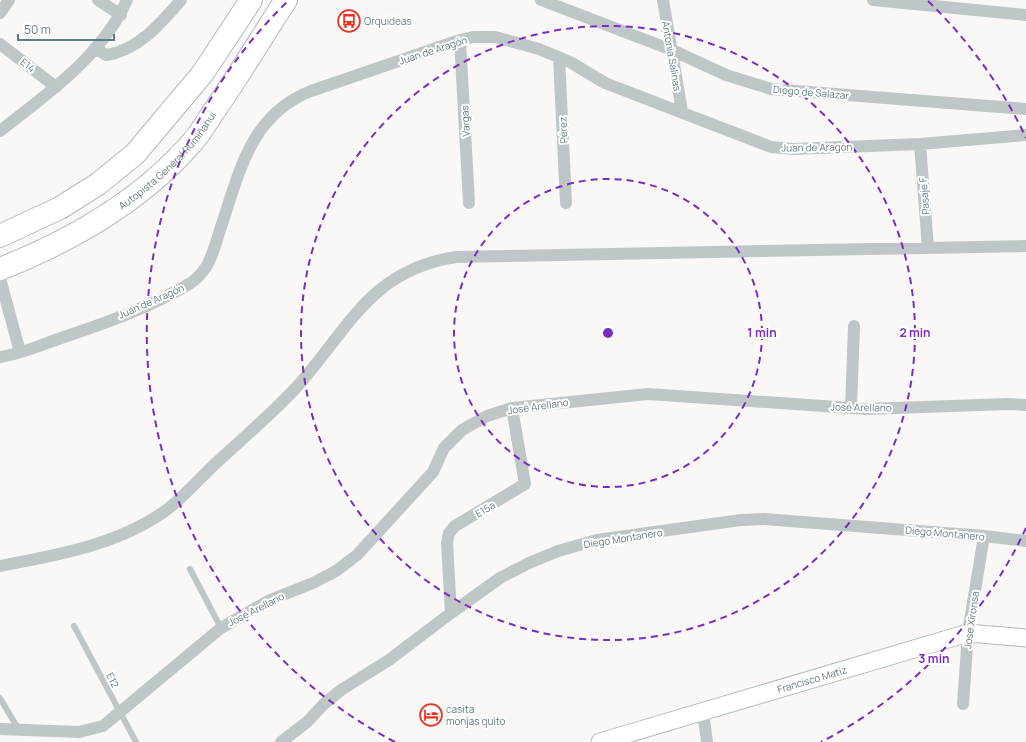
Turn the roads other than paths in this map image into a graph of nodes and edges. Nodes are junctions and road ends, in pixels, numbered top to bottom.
1 (9, 0) edge
2 (98, 0) edge
3 (127, 0) edge
4 (181, 0) edge
5 (252, 0) edge
6 (286, 0) edge
7 (541, 0) edge
8 (663, 0) edge
9 (873, 0) edge
10 (0, 13) edge
11 (121, 14) junction
12 (1026, 16) edge
13 (460, 40) junction
14 (0, 44) edge
15 (95, 48) junction
16 (672, 50) junction
17 (559, 57) junction
18 (56, 87) junction
19 (1026, 109) edge
20 (682, 111) junction
21 (0, 131) edge
22 (1026, 135) edge
23 (920, 144) junction
24 (469, 203) dead end
25 (566, 203) dead end
26 (0, 236) edge
27 (1026, 246) edge
28 (928, 248) junction
29 (0, 275) edge
30 (854, 326) dead end
31 (20, 352) junction
32 (0, 357) edge
33 (1026, 405) edge
34 (512, 408) junction
35 (851, 408) junction
36 (984, 536) junction
37 (1026, 541) edge
38 (0, 566) edge
39 (190, 569) dead end
40 (451, 613) junction
41 (74, 626) dead end
42 (221, 628) junction
43 (968, 633) junction
44 (1026, 638) edge
45 (0, 698) edge
46 (963, 704) dead end
47 (703, 712) junction
48 (119, 714) junction
49 (0, 729) edge
50 (19, 730) junction
51 (285, 741) edge
52 (136, 742) edge
53 (600, 742) edge
54 (707, 742) edge

1 - 10 street
2 - 11 street
3 - 11 street
4 - 15 street
5 - 26 highway
6 - 29 highway, Autopista General Rumiñahui
7 - 16 street, Diego de Salazar
8 - 16 street, Antonia Salinas
9 - 12 street
11 - 15 street
13 - 17 street, Juan de Aragón
13 - 24 street, Vargas
13 - 31 street, Juan de Aragón
14 - 18 street, E14
15 - 18 street
16 - 19 street, Diego de Salazar
16 - 20 street, Antonia Salinas
17 - 20 street, Juan de Aragón
17 - 25 street, Pérez
18 - 21 street
20 - 23 street, Juan de Aragón
22 - 23 street, Juan de Aragón
23 - 28 street, Pasaje F
27 - 28 street
28 - 38 street
29 - 31 street
30 - 35 street
31 - 32 street, Juan de Aragón
33 - 35 street, José Arellano
34 - 35 street, José Arellano
34 - 40 street, E15a
34 - 42 street, José Arellano
36 - 37 street, Diego Montanero
36 - 40 street, Diego Montanero
36 - 43 street, Jose Xironsa
39 - 42 lane
40 - 51 street, Diego Montanero
41 - 48 lane, E12
42 - 48 street, José Arellano
43 - 44 street, Francisco Matiz
43 - 46 street, Jose Xironsa
43 - 47 street, Francisco Matiz
45 - 50 lane
47 - 53 street, Francisco Matiz
47 - 54 street
48 - 50 street, José Arellano
48 - 52 lane, E12
49 - 50 street, José Arellano

